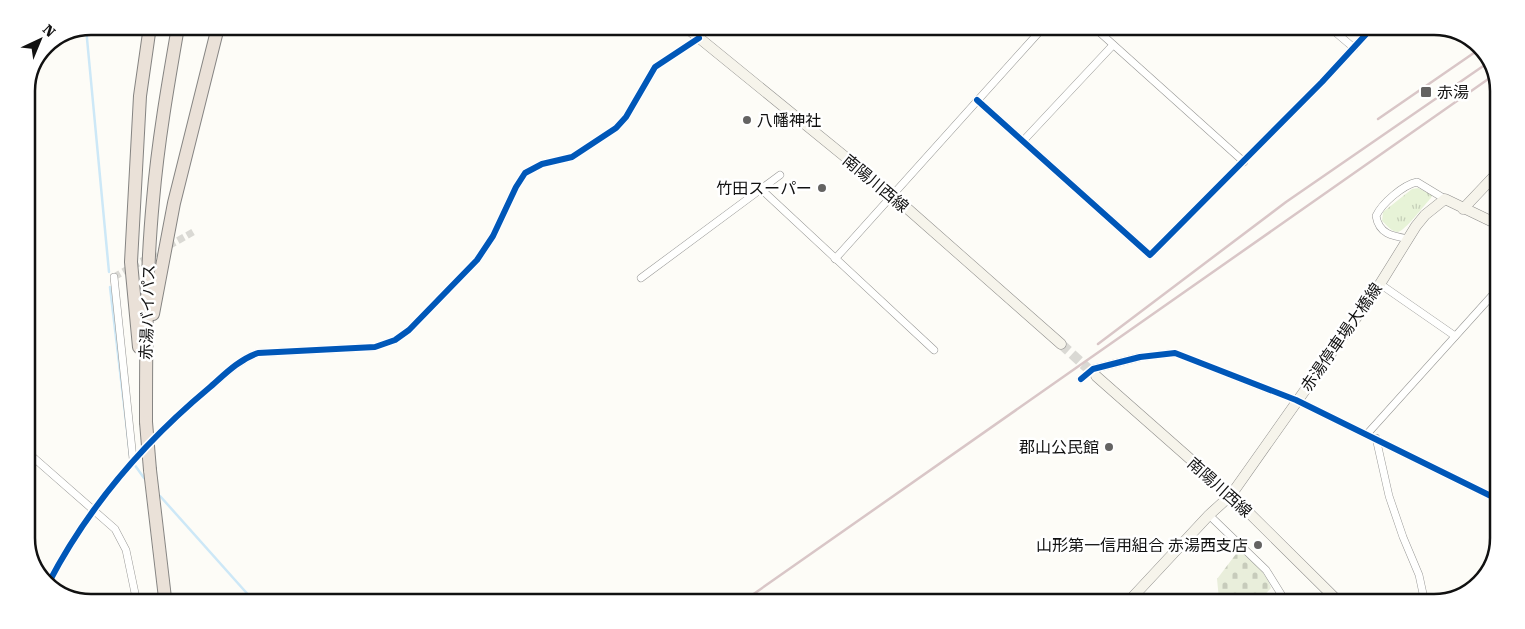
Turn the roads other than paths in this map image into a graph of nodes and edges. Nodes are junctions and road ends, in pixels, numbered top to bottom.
1 (149, 35) edge
2 (177, 35) edge
3 (216, 35) edge
4 (695, 35) edge
5 (1036, 35) edge
6 (1103, 35) edge
7 (1339, 35) edge
8 (1365, 35) edge
9 (699, 38) junction
10 (1113, 44) junction
11 (1354, 48) junction
12 (977, 100) junction
13 (1023, 140) junction
14 (1244, 162) junction
15 (780, 175) dead end
16 (1490, 180) edge
17 (762, 190) junction
18 (892, 195) junction
19 (1445, 199) junction
20 (1463, 209) junction
21 (1490, 221) edge
22 (1408, 239) junction
23 (835, 259) junction
24 (114, 276) dead end
25 (642, 278) dead end
26 (1380, 284) junction
27 (1490, 298) edge
28 (1455, 336) junction
29 (1060, 344) tunnel mouth
30 (146, 350) junction
31 (934, 350) dead end
32 (1096, 376) tunnel mouth
33 (1080, 380) dead end
34 (1296, 400) junction
35 (146, 422) junction
36 (1368, 433) junction
37 (1376, 438) junction
38 (35, 459) edge
39 (133, 459) junction
40 (1232, 495) junction
41 (1490, 495) edge
42 (95, 509) junction
43 (1209, 516) junction
44 (52, 578) edge
45 (135, 594) edge
46 (165, 594) edge
47 (1136, 594) edge
48 (1281, 594) edge
49 (1330, 594) edge
50 (1423, 594) edge

1 - 35 highway
2 - 30 highway, 赤湯バイパス
3 - 30 highway
4 - 9 main road, 南陽川西線
5 - 12 street
6 - 10 street
7 - 11 street
8 - 11 street
9 - 18 main road, 南陽川西線
9 - 39 street
10 - 13 street
10 - 14 street
11 - 14 street
12 - 13 street
12 - 18 street
13 - 14 street
15 - 17 street
16 - 20 main road
17 - 23 street
17 - 25 street
18 - 23 street
18 - 29 main road, 南陽川西線
19 - 20 main road
19 - 22 main road, 赤湯停車場大橋線
19 - 22 street
20 - 21 main road
22 - 26 main road, 赤湯停車場大橋線
23 - 31 street
24 - 39 street
26 - 28 street
26 - 34 main road, 赤湯停車場大橋線
27 - 28 street
28 - 36 street
30 - 35 highway, 赤湯バイパス
32 - 40 main road, 南陽川西線
33 - 34 street
34 - 36 street
34 - 40 main road, 赤湯停車場大橋線
35 - 46 highway, 赤湯バイパス, bridge
36 - 37 street
37 - 41 street
37 - 50 street
38 - 42 street
39 - 42 street
40 - 43 main road, 赤湯停車場大橋線
40 - 49 main road, 南陽川西線
42 - 44 street
42 - 45 street
43 - 47 main road, 赤湯停車場大橋線
43 - 48 street

